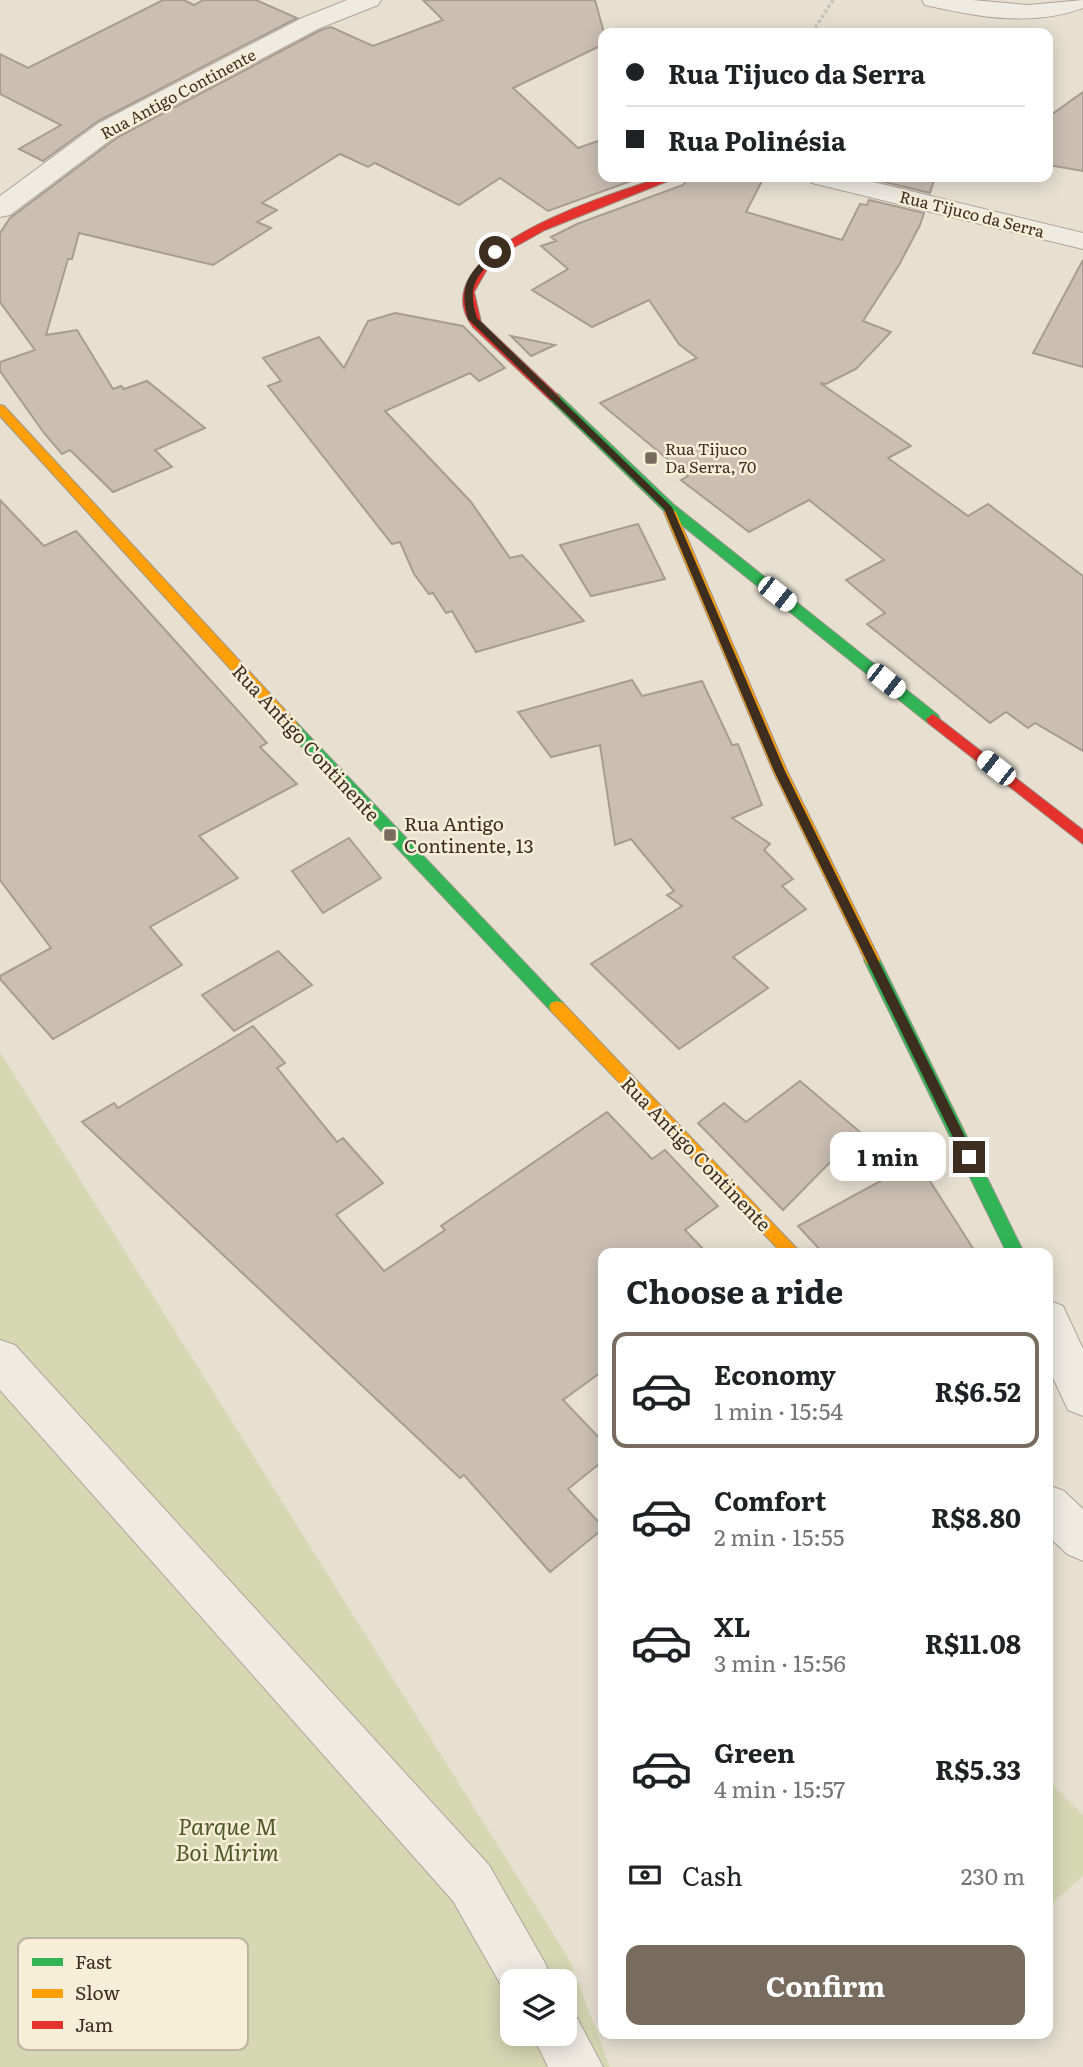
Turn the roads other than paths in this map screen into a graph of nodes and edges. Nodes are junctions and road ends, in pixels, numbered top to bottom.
1 (369, 0) edge
2 (934, 0) edge
3 (1081, 0) edge
4 (660, 182) edge
5 (841, 182) edge
6 (0, 209) edge
7 (1083, 241) edge
8 (0, 409) edge
9 (668, 507) junction
10 (1083, 838) edge
11 (788, 1248) edge
12 (1014, 1248) edge
13 (1053, 1334) edge
14 (0, 1359) edge
15 (1069, 1384) edge
16 (1053, 1511) edge
17 (1083, 1539) edge
18 (520, 1969) edge
19 (565, 2046) edge
20 (577, 2067) edge

1 - 6 street, Rua Antigo Continente
2 - 3 street
4 - 9 street
5 - 7 street, Rua Tijuco da Serra
8 - 11 street, Rua Antigo Continente
9 - 10 street
9 - 12 street
13 - 15 street
14 - 18 street
16 - 17 street
19 - 20 street

